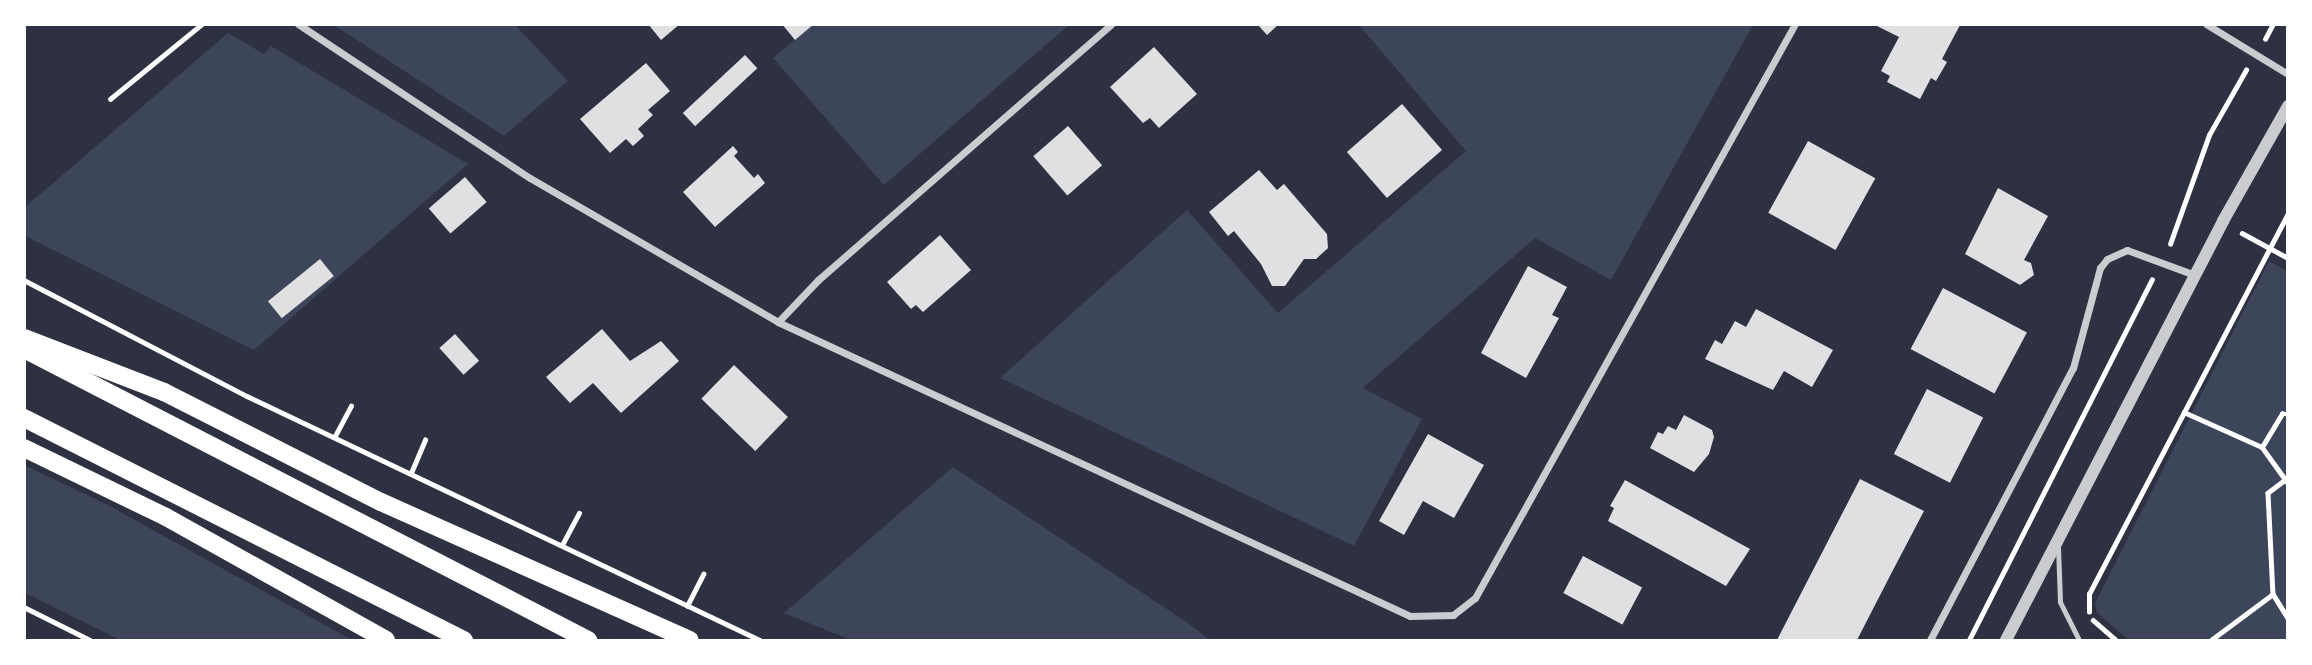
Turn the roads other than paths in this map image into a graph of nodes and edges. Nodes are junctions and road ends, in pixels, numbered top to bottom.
1 (298, 24) edge
2 (1111, 24) edge
3 (1795, 24) edge
4 (2206, 24) edge
5 (2287, 74) edge
6 (2287, 106) edge
7 (2195, 275) junction
8 (778, 322) junction
9 (24, 338) edge
10 (24, 349) edge
11 (24, 418) edge
12 (24, 447) edge
13 (2057, 541) junction
14 (386, 640) edge
15 (464, 640) edge
16 (588, 640) edge
17 (690, 640) edge
18 (1930, 640) edge
19 (2006, 640) edge
20 (2079, 640) edge

1 - 8 street
2 - 8 street
3 - 8 street
4 - 5 street
6 - 7 street
7 - 13 street
7 - 18 street
9 - 17 main road
10 - 16 main road
11 - 15 main road
12 - 14 main road
13 - 19 street
13 - 20 lane

